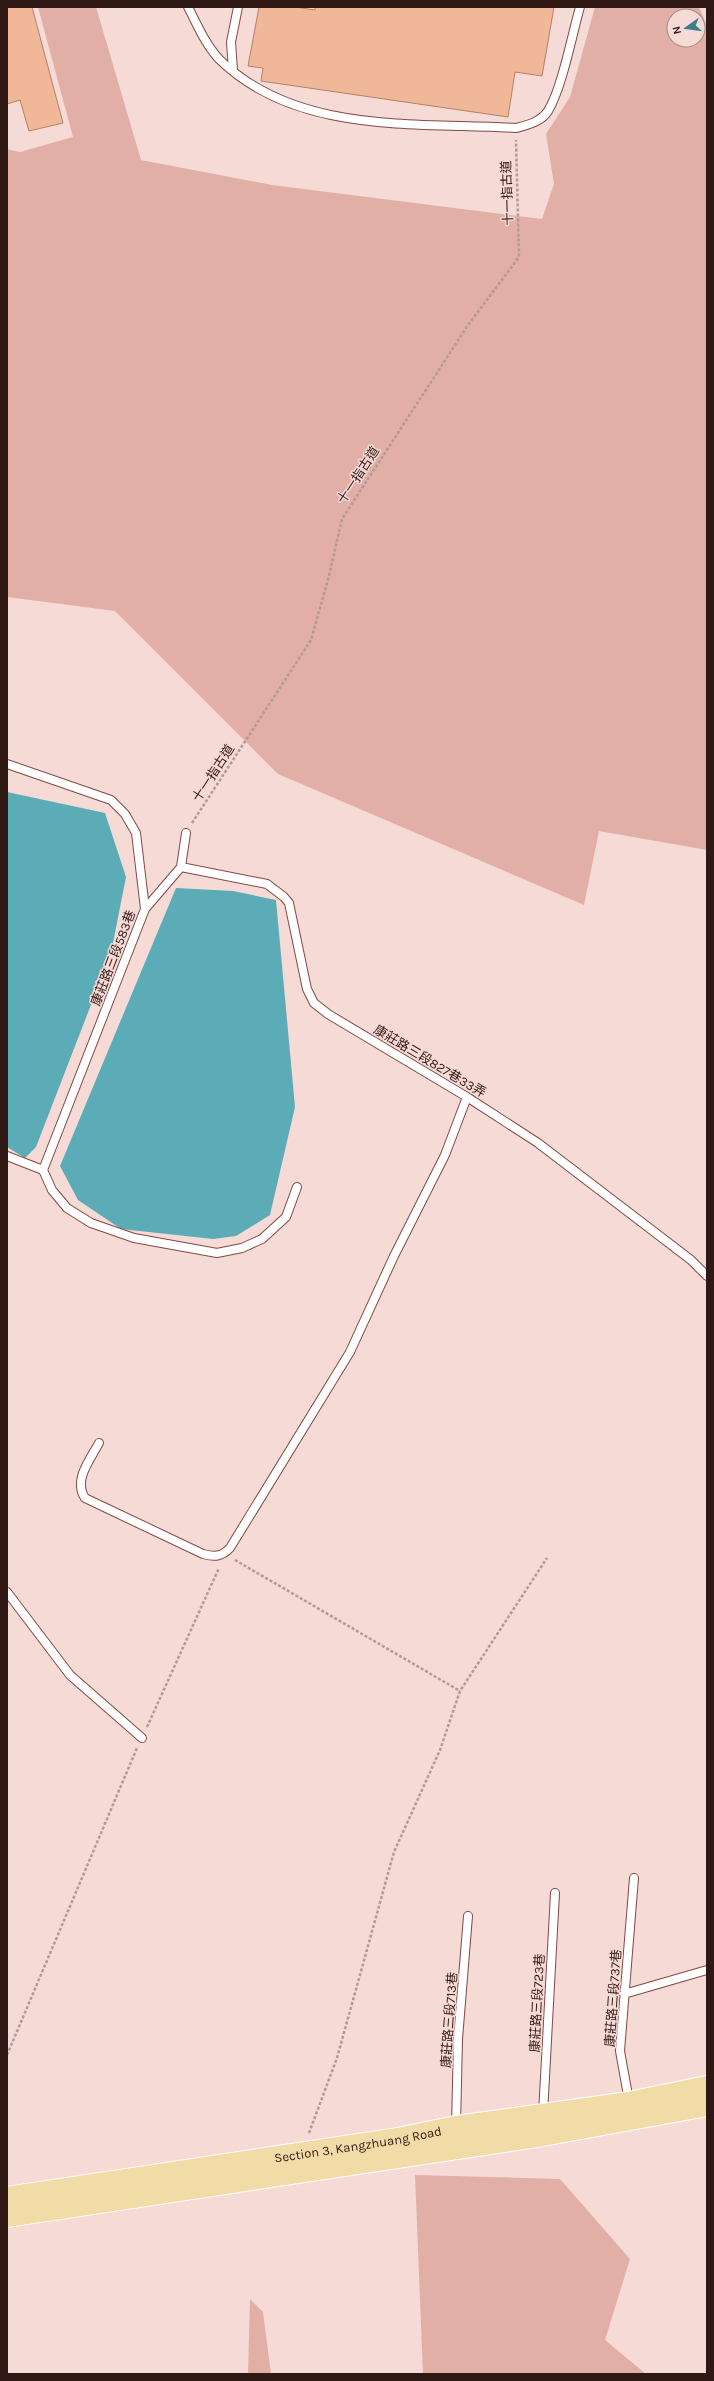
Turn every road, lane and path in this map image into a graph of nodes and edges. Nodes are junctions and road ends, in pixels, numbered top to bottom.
1 (188, 7) edge
2 (238, 7) edge
3 (580, 7) edge
4 (234, 70) junction
5 (516, 128) junction
6 (7, 764) edge
7 (186, 833) joint
8 (181, 867) junction
9 (145, 909) junction
10 (467, 1098) junction
11 (7, 1156) edge
12 (42, 1170) junction
13 (296, 1187) dead end
14 (707, 1276) edge
15 (99, 1444) dead end
16 (225, 1554) junction
17 (547, 1558) dead end
18 (7, 1592) edge
19 (460, 1691) junction
20 (142, 1738) junction
21 (634, 1878) dead end
22 (555, 1893) dead end
23 (468, 1916) dead end
24 (707, 1970) edge
25 (624, 1994) junction
26 (7, 2055) edge
27 (707, 2087) edge
28 (707, 2105) edge
29 (630, 2111) junction
30 (543, 2115) junction
31 (456, 2127) junction
32 (302, 2152) junction
33 (7, 2198) edge
34 (7, 2216) edge

1 - 4 lane
2 - 4 lane
3 - 5 lane
4 - 5 lane
5 - 7 path, 十一指古道
6 - 9 lane, 康莊路三段583巷
7 - 8 lane
8 - 9 lane
8 - 10 lane, 康莊路三段827巷33弄
9 - 12 lane, 康莊路三段583巷
10 - 14 lane, 康莊路三段827巷33弄
10 - 16 lane
11 - 12 lane
12 - 13 lane
15 - 16 lane
16 - 19 path
16 - 20 path
17 - 19 path
18 - 20 lane
19 - 32 path
20 - 26 path
21 - 25 lane, 康莊路三段737巷
22 - 30 lane, 康莊路三段723巷
23 - 31 lane, 康莊路三段713巷
24 - 25 lane
25 - 29 lane, 康莊路三段737巷
27 - 29 main road, Section 3, Kangzhuang Road
28 - 29 main road, Section 3, Kangzhuang Road
29 - 30 main road, Section 3, Kangzhuang Road
29 - 34 main road, Section 3, Kangzhuang Road
30 - 31 main road, Section 3, Kangzhuang Road
31 - 32 main road, Section 3, Kangzhuang Road
32 - 33 main road, Section 3, Kangzhuang Road

